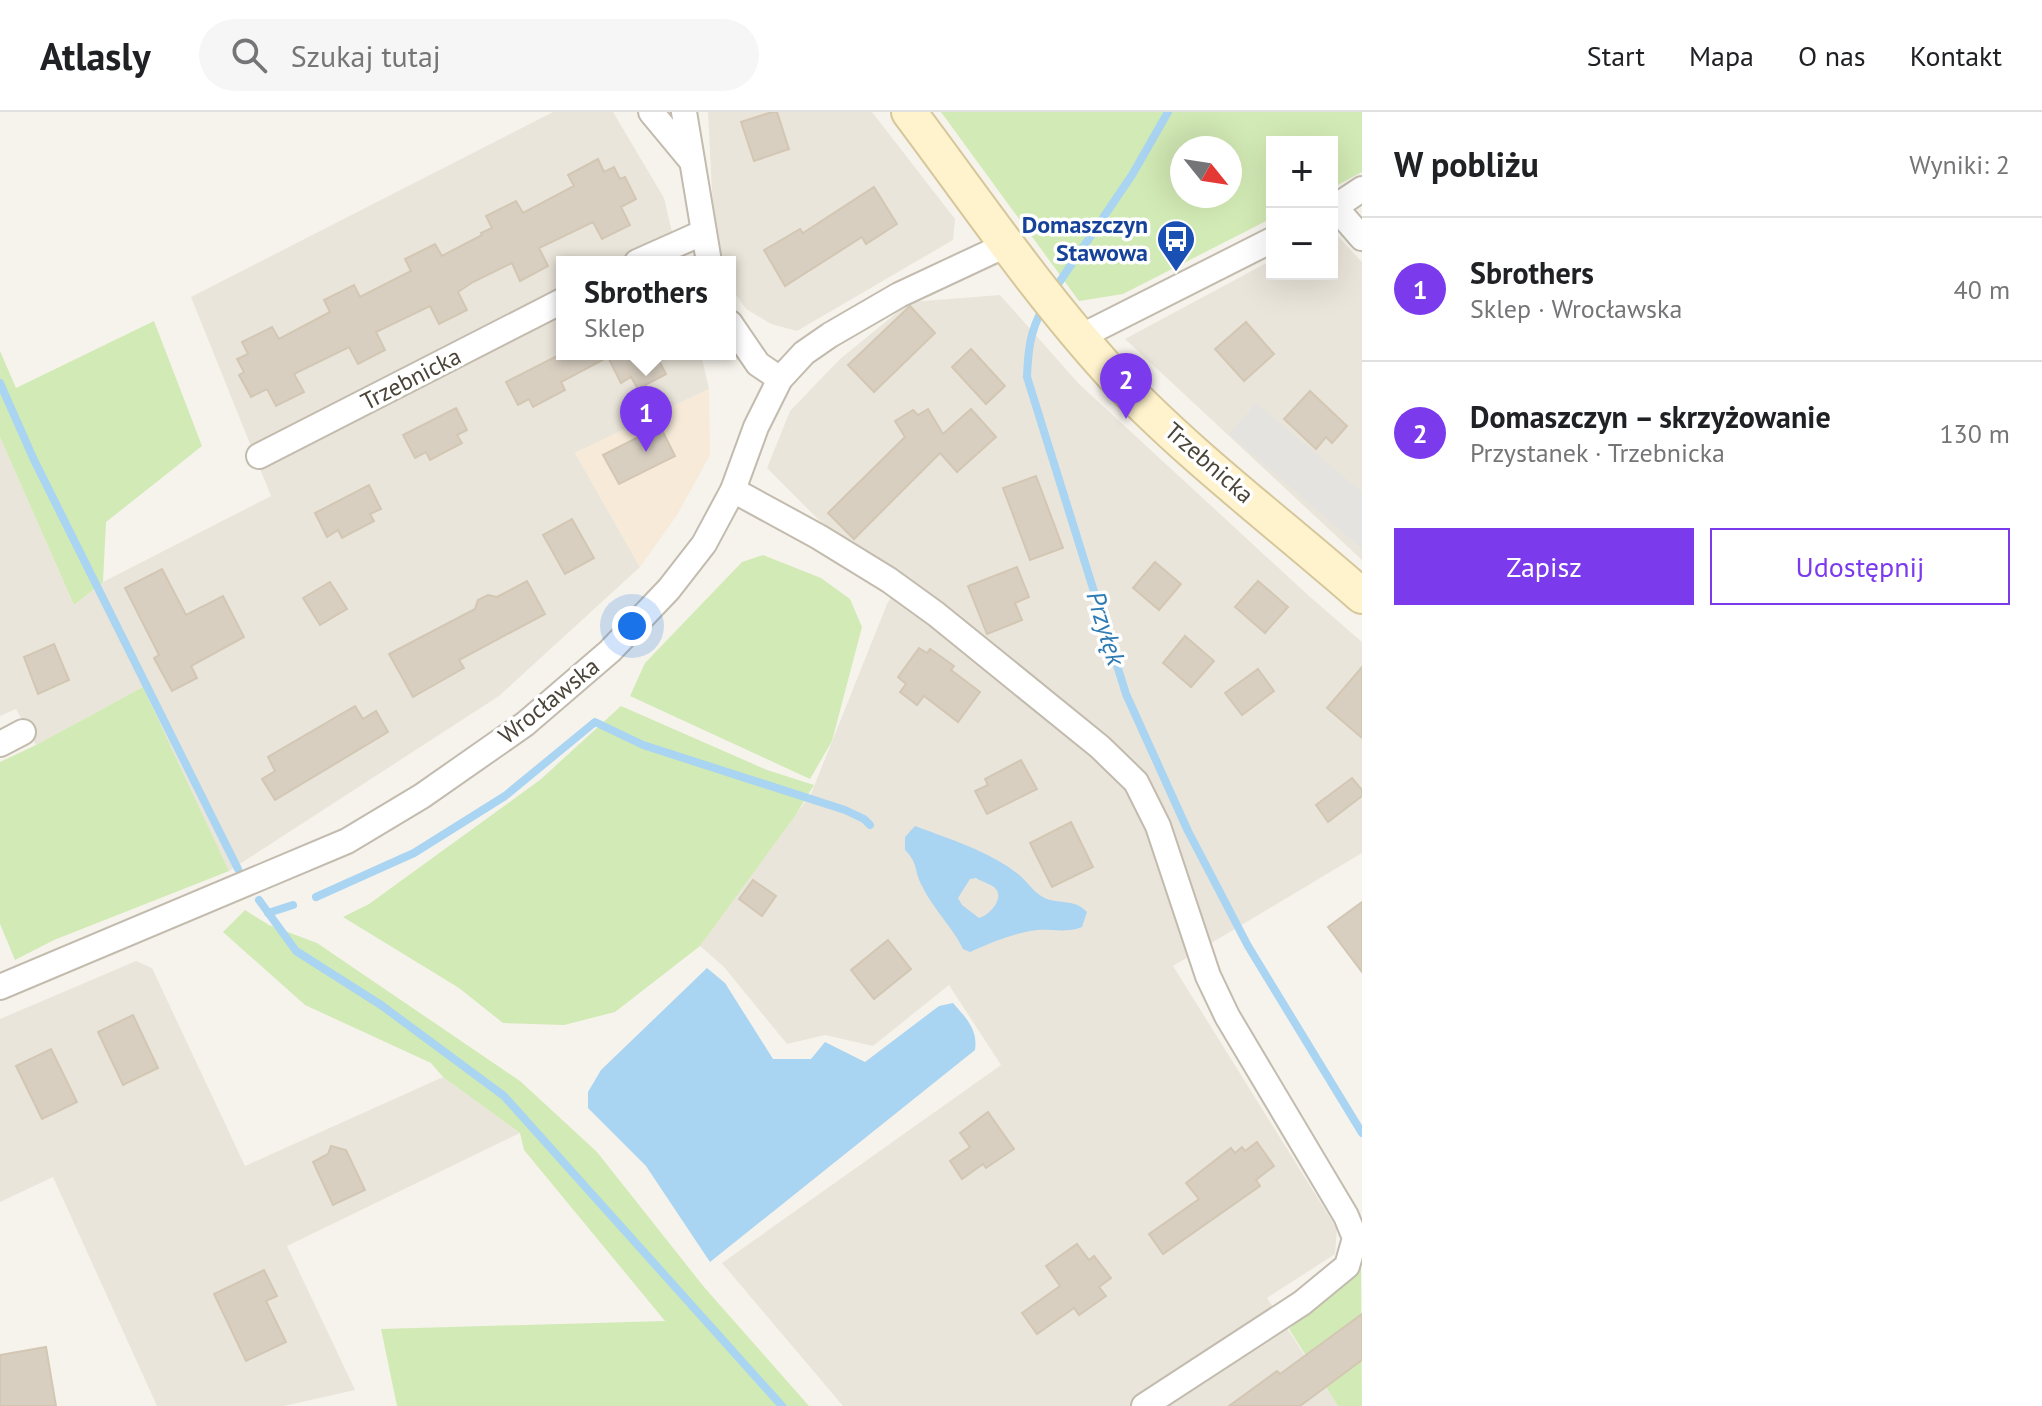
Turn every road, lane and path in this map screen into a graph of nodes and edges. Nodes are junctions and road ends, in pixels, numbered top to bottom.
1 (651, 112) edge
2 (684, 112) edge
3 (909, 112) edge
4 (691, 161) junction
5 (1362, 189) edge
6 (1338, 205) edge
7 (1338, 212) edge
8 (702, 233) junction
9 (1362, 238) edge
10 (1266, 243) edge
11 (1008, 244) junction
12 (650, 256) edge
13 (708, 256) edge
14 (556, 304) edge
15 (1074, 330) junction
16 (736, 332) edge
17 (780, 379) junction
18 (259, 456) dead end
19 (733, 490) junction
20 (1362, 596) edge
21 (23, 732) dead end
22 (0, 744) edge
23 (0, 987) edge
24 (1144, 1406) edge

1 - 4 street
2 - 4 street
3 - 11 street, Trzebnicka
4 - 8 street
5 - 6 street
7 - 9 street
8 - 12 street
8 - 13 street
10 - 15 street
11 - 15 street, Trzebnicka
11 - 17 street, Wrocławska
14 - 18 street, Trzebnicka
15 - 20 street, Trzebnicka
16 - 17 street
17 - 19 street, Wrocławska
19 - 23 street, Wrocławska
19 - 24 street
21 - 22 street

